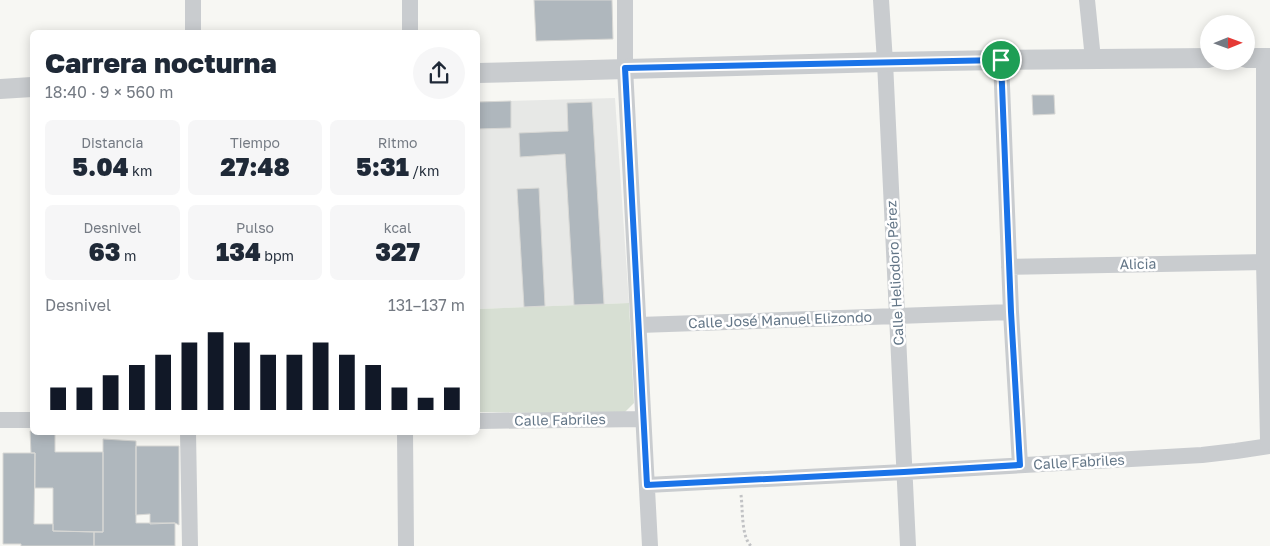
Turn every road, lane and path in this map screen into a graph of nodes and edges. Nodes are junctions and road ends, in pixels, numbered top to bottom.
1 (193, 0) edge
2 (410, 0) edge
3 (625, 0) edge
4 (881, 0) edge
5 (1087, 0) edge
6 (193, 30) edge
7 (410, 30) edge
8 (1200, 58) edge
9 (1261, 58) edge
10 (1093, 59) junction
11 (1001, 60) junction
12 (885, 62) junction
13 (625, 68) junction
14 (480, 73) edge
15 (30, 87) edge
16 (0, 88) edge
17 (1266, 262) junction
18 (1009, 267) junction
19 (1011, 312) junction
20 (896, 316) junction
21 (639, 325) junction
22 (0, 420) edge
23 (30, 420) edge
24 (643, 420) junction
25 (480, 421) edge
26 (188, 435) edge
27 (405, 435) edge
28 (1270, 440) edge
29 (1270, 446) edge
30 (1020, 465) junction
31 (904, 472) junction
32 (740, 480) junction
33 (647, 485) junction
34 (190, 546) edge
35 (406, 546) edge
36 (650, 546) edge
37 (751, 546) edge
38 (908, 546) edge

1 - 6 street
2 - 7 street
3 - 13 street
4 - 12 street, Calle Heliodoro Pérez
5 - 10 street
8 - 10 street
9 - 17 street
10 - 11 street
11 - 12 street
11 - 18 street
12 - 13 street
12 - 20 street, Calle Heliodoro Pérez
13 - 14 street
13 - 21 street
15 - 16 street
17 - 18 street, Alicia
17 - 28 street
18 - 19 street
19 - 20 street, Calle José Manuel Elizondo
19 - 30 street
20 - 21 street, Calle José Manuel Elizondo
20 - 31 street, Calle Heliodoro Pérez
21 - 24 street
22 - 23 street
24 - 25 street, Calle Fabriles
24 - 33 street
26 - 34 street
27 - 35 street
29 - 30 street, Calle Fabriles
30 - 31 street, Calle Fabriles
31 - 32 street, Calle Fabriles
31 - 38 street, Calle Heliodoro Pérez
32 - 33 street, Calle Fabriles
32 - 37 path
33 - 36 street

